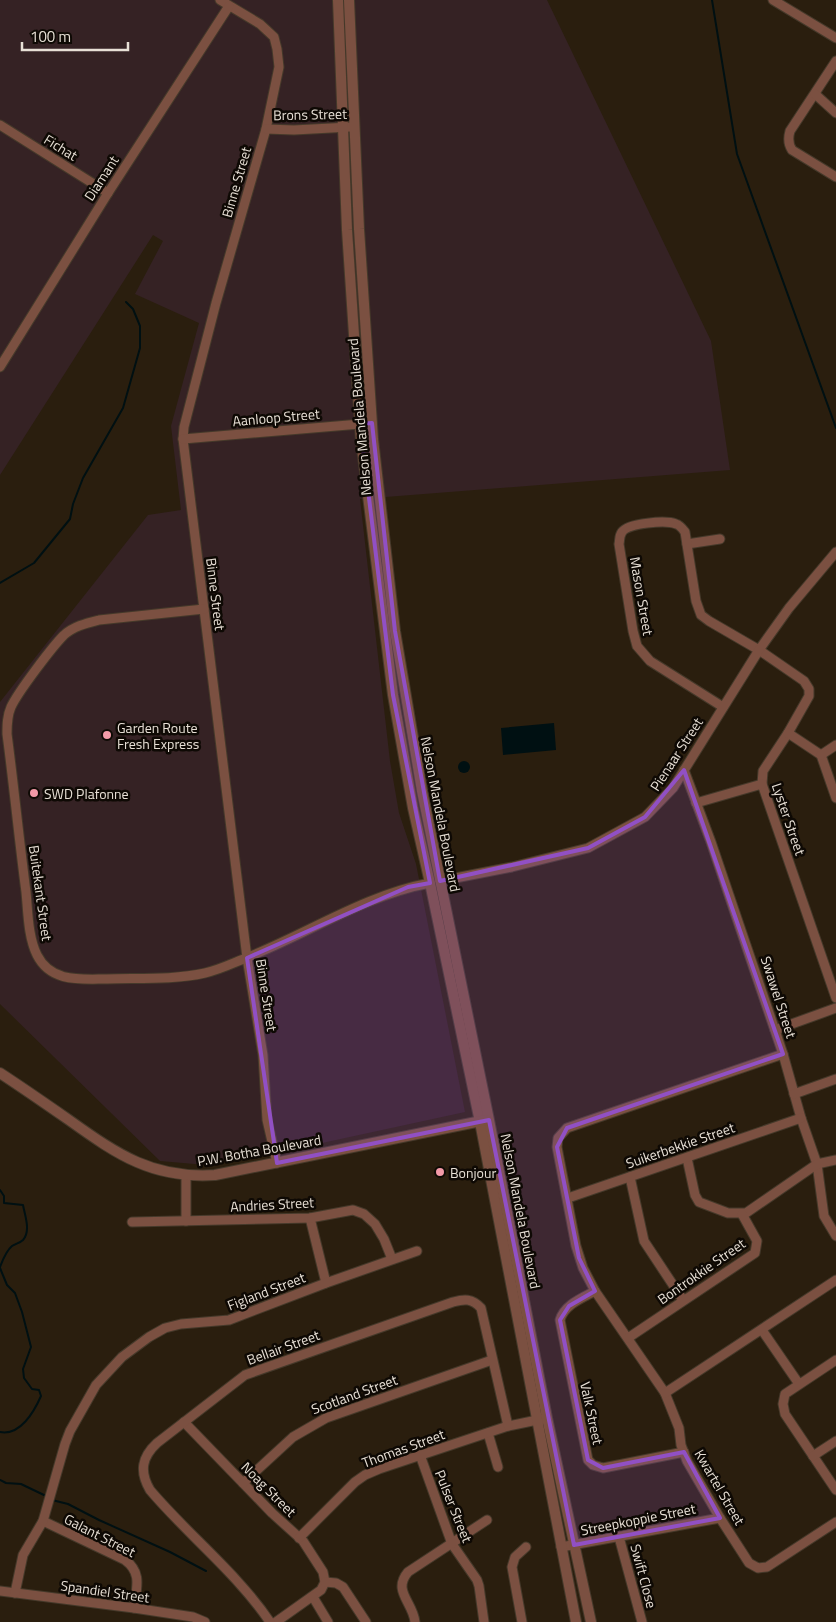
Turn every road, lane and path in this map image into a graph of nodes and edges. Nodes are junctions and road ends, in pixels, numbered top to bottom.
1 (220, 0) edge
2 (338, 0) edge
3 (350, 0) edge
4 (773, 0) edge
5 (229, 6) junction
6 (836, 38) edge
7 (836, 60) edge
8 (815, 94) junction
9 (836, 113) edge
10 (0, 125) edge
11 (354, 127) junction
12 (343, 128) junction
13 (266, 129) junction
14 (836, 177) edge
15 (108, 193) junction
16 (0, 367) edge
17 (372, 423) junction
18 (360, 424) junction
19 (183, 439) junction
20 (720, 539) dead end
21 (687, 544) junction
22 (836, 552) edge
23 (204, 608) junction
24 (759, 650) junction
25 (723, 707) junction
26 (788, 734) junction
27 (836, 745) edge
28 (821, 755) junction
29 (684, 770) junction
30 (762, 784) junction
31 (836, 798) edge
32 (696, 803) junction
33 (435, 882) junction
34 (247, 958) junction
35 (836, 998) edge
36 (836, 1008) edge
37 (775, 1030) junction
38 (783, 1054) junction
39 (0, 1073) edge
40 (836, 1079) edge
41 (794, 1094) junction
42 (801, 1118) junction
43 (484, 1121) junction
44 (687, 1158) junction
45 (836, 1160) edge
46 (277, 1163) junction
47 (817, 1164) junction
48 (186, 1176) junction
49 (630, 1177) junction
50 (568, 1198) junction
51 (742, 1214) junction
52 (310, 1218) junction
53 (186, 1221) junction
54 (132, 1222) dead end
55 (834, 1231) edge
56 (417, 1251) dead end
57 (392, 1259) junction
58 (836, 1280) edge
59 (326, 1283) junction
60 (595, 1291) junction
61 (683, 1300) junction
62 (762, 1330) junction
63 (628, 1338) junction
64 (492, 1360) junction
65 (836, 1360) edge
66 (800, 1384) junction
67 (665, 1393) junction
68 (542, 1419) junction
69 (184, 1422) junction
70 (508, 1426) junction
71 (488, 1433) junction
72 (836, 1441) edge
73 (684, 1452) junction
74 (420, 1455) junction
75 (813, 1456) junction
76 (498, 1467) dead end
77 (243, 1483) junction
78 (836, 1490) edge
79 (720, 1518) junction
80 (487, 1520) dead end
81 (43, 1521) junction
82 (836, 1522) edge
83 (619, 1537) junction
84 (299, 1538) junction
85 (452, 1544) junction
86 (574, 1545) junction
87 (526, 1547) dead end
88 (561, 1548) junction
89 (325, 1582) junction
90 (0, 1591) edge
91 (15, 1593) junction
92 (313, 1596) junction
93 (134, 1608) junction
94 (205, 1622) edge
95 (270, 1622) edge
96 (276, 1622) edge
97 (328, 1622) edge
98 (366, 1622) edge
99 (415, 1622) edge
100 (484, 1622) edge
101 (522, 1622) edge
102 (576, 1622) edge
103 (591, 1622) edge
104 (642, 1622) edge

1 - 5 street
2 - 12 street, Nelson Mandela Boulevard
3 - 11 street, Nelson Mandela Boulevard
4 - 6 street
5 - 13 street, Binne Street
5 - 15 street, Diamant
7 - 8 street
8 - 9 street
8 - 14 street
10 - 15 street, Fichat
11 - 12 street, Brons Street
11 - 17 street, Nelson Mandela Boulevard
12 - 13 street, Brons Street
12 - 18 street, Nelson Mandela Boulevard
13 - 19 street, Binne Street
15 - 16 street, Diamant
17 - 18 street, Aanloop Street
17 - 33 street, Nelson Mandela Boulevard
18 - 19 street, Aanloop Street
18 - 33 street, Nelson Mandela Boulevard
19 - 23 street, Binne Street
20 - 21 street
21 - 24 street
21 - 25 street, Mason Street
22 - 24 street, Pienaar Street
23 - 34 street, Binne Street
23 - 34 street, Buitekant Street
24 - 25 street, Pienaar Street
24 - 26 street, Lyster Street
25 - 29 street, Pienaar Street
26 - 28 street
26 - 30 street, Lyster Street
27 - 28 street
28 - 31 street
29 - 32 street, Swawel Street
29 - 33 street, Pienaar Street
30 - 32 street
30 - 35 street, Lyster Street
32 - 37 street, Swawel Street
33 - 34 street, Buitekant Street
33 - 43 street, Nelson Mandela Boulevard
34 - 46 street, Binne Street
36 - 37 street
37 - 38 street, Swawel Street
38 - 41 street, Swawel Street
38 - 50 street, Kwartel Street
39 - 48 street, P.W. Botha Boulevard
40 - 41 street
41 - 42 street, Swawel Street
42 - 44 street, Suikerbekkie Street
42 - 47 street, Swawel Street
43 - 46 street, P.W. Botha Boulevard
43 - 68 street, Nelson Mandela Boulevard
44 - 49 street, Suikerbekkie Street
44 - 51 street
45 - 47 street
46 - 48 street, P.W. Botha Boulevard
47 - 51 street
47 - 55 street, Swawel Street
48 - 53 street
49 - 50 street, Suikerbekkie Street
49 - 61 street
50 - 60 street, Kwartel Street
51 - 61 street, Bontrokkie Street
52 - 53 street, Andries Street
52 - 57 street, Andries Street
52 - 59 street
53 - 54 street, Andries Street
56 - 57 street, Figland Street
57 - 59 street, Figland Street
58 - 62 street
59 - 81 street, Figland Street
60 - 63 street, Kwartel Street
60 - 73 street, Valk Street
61 - 63 street, Bontrokkie Street
62 - 66 street
62 - 67 street
63 - 67 street, Kwartel Street
64 - 69 street, Bellair Street
64 - 70 street, Bellair Street
64 - 77 street, Scotland Street
65 - 66 street
66 - 75 street
67 - 73 street, Kwartel Street
68 - 70 street, Thomas Street
68 - 86 street, Nelson Mandela Boulevard
68 - 88 street, Nelson Mandela Boulevard
69 - 77 street, Noag Street
69 - 95 street, Bellair Street
70 - 71 street, Thomas Street
71 - 74 street, Thomas Street
71 - 76 street
72 - 75 street
73 - 79 street, Kwartel Street
74 - 84 street, Thomas Street
74 - 85 street, Pulser Street
75 - 78 street
77 - 84 street, Noag Street
79 - 82 street, Kwartel Street
79 - 83 street, Streepkoppie Street
80 - 85 street
81 - 91 street, Figland Street
81 - 93 street, Galant Street
83 - 86 street, Streepkoppie Street
83 - 104 street, Swift Close
84 - 89 street, Noag Street
85 - 99 street
85 - 100 street, Pulser Street
86 - 88 street, Streepkoppie Street
86 - 103 street, Nelson Mandela Boulevard
87 - 101 street
88 - 102 street, Nelson Mandela Boulevard
89 - 92 street
89 - 98 street
90 - 91 street, Spandiel Street
91 - 93 street, Spandiel Street
92 - 96 street
92 - 97 street
93 - 94 street, Spandiel Street

